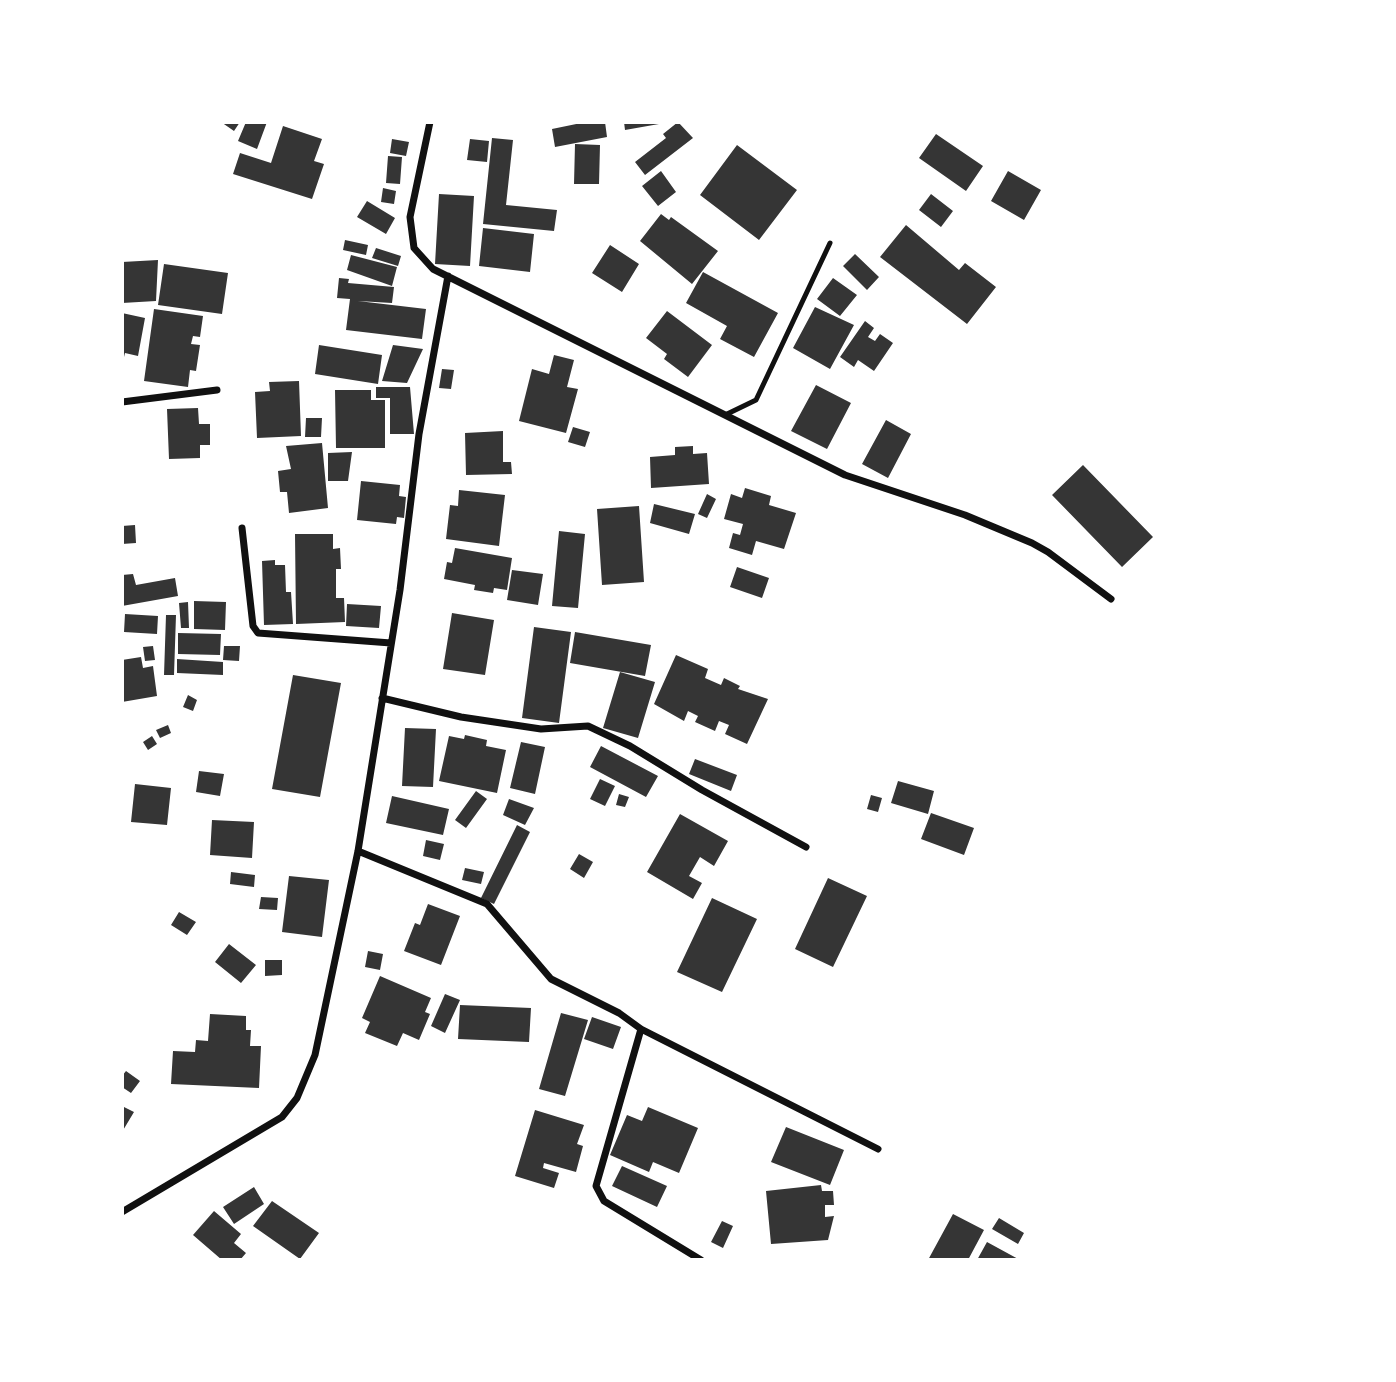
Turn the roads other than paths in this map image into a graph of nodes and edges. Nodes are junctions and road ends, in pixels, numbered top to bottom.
1 (430, 122) edge
2 (830, 243) dead end
3 (448, 276) junction
4 (217, 390) dead end
5 (122, 402) edge
6 (725, 415) junction
7 (242, 528) dead end
8 (1111, 599) dead end
9 (391, 643) junction
10 (383, 698) junction
11 (806, 847) dead end
12 (358, 851) junction
13 (641, 1029) junction
14 (878, 1149) dead end
15 (122, 1212) edge
16 (701, 1259) edge

1 - 3 street
2 - 6 lane
3 - 6 street
3 - 9 street
4 - 5 street
6 - 8 street
7 - 9 street
9 - 10 street
10 - 11 street
10 - 12 street
12 - 13 street
12 - 15 street
13 - 14 street
13 - 16 street

